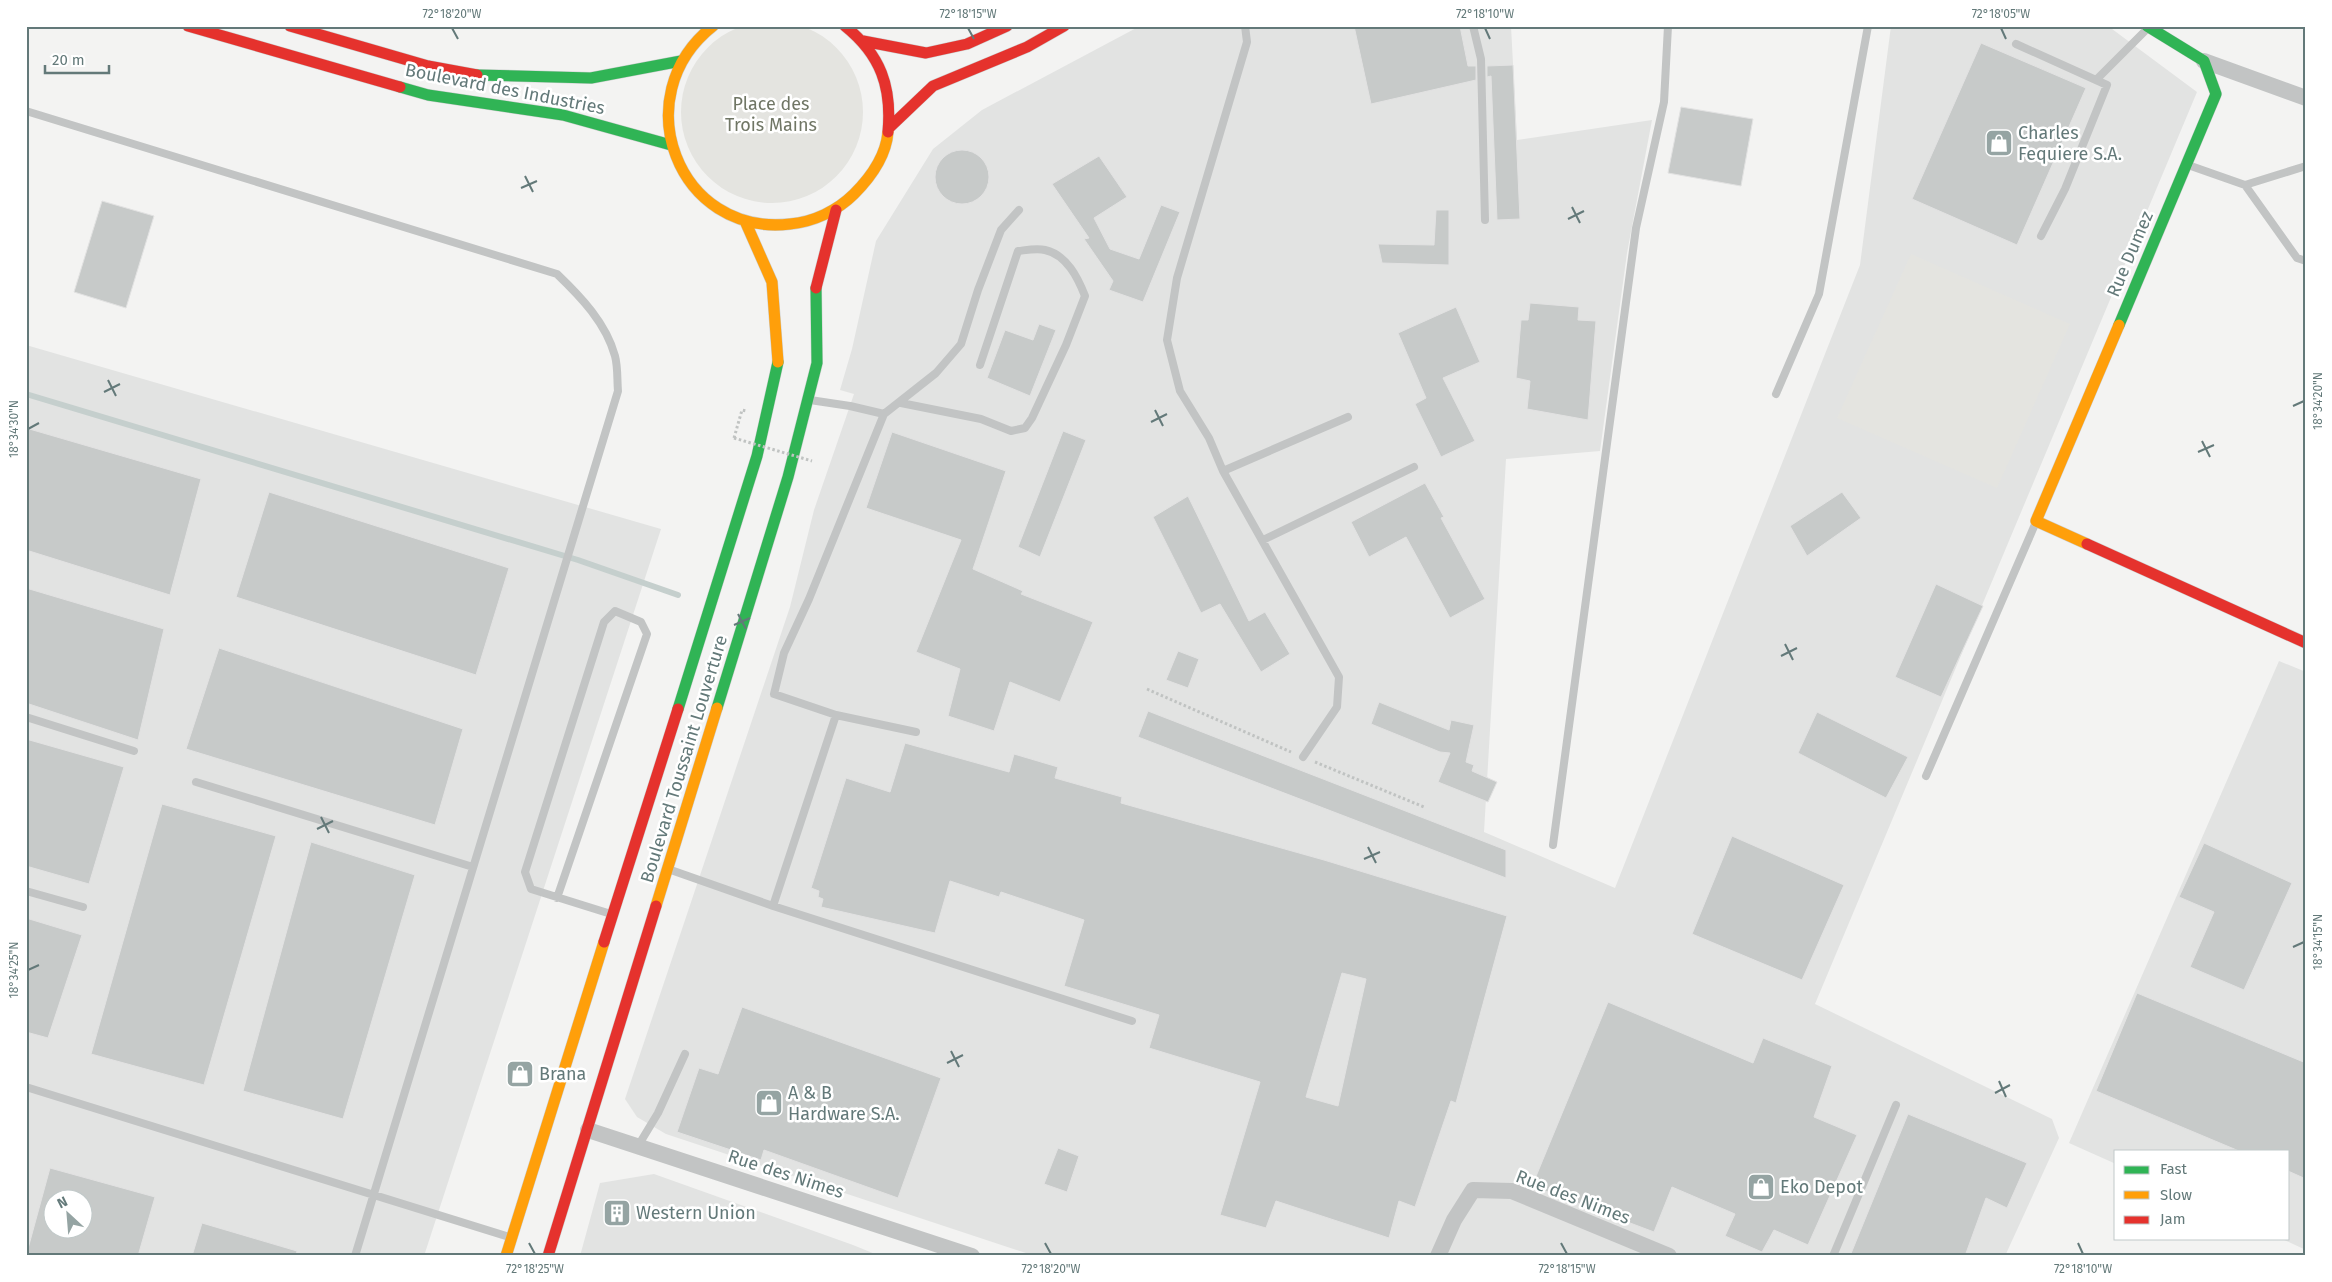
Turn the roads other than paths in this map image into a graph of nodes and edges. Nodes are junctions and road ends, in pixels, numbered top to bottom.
1 (188, 26) edge
2 (290, 26) edge
3 (713, 26) edge
4 (845, 26) edge
5 (1007, 26) edge
6 (1064, 26) edge
7 (1245, 26) edge
8 (1473, 26) edge
9 (1668, 26) edge
10 (1868, 26) edge
11 (2148, 27) edge
12 (863, 42) junction
13 (2016, 44) dead end
14 (681, 61) junction
15 (2204, 61) junction
16 (2096, 80) junction
17 (2306, 98) edge
18 (26, 111) edge
19 (890, 127) junction
20 (671, 145) junction
21 (2186, 164) junction
22 (2306, 166) edge
23 (2245, 185) junction
24 (836, 210) junction
25 (1019, 210) dead end
26 (1485, 220) dead end
27 (745, 221) junction
28 (2041, 236) dead end
29 (2306, 262) edge
30 (980, 365) dead end
31 (1776, 394) dead end
32 (808, 400) junction
33 (901, 403) junction
34 (884, 414) junction
35 (1348, 417) dead end
36 (1414, 467) dead end
37 (1224, 471) junction
38 (2036, 521) junction
39 (1263, 540) junction
40 (2306, 642) edge
41 (836, 715) junction
42 (26, 717) edge
43 (916, 732) dead end
44 (134, 750) dead end
45 (1303, 757) road end
46 (1926, 776) dead end
47 (196, 782) dead end
48 (1553, 845) dead end
49 (473, 867) junction
50 (668, 869) junction
51 (26, 890) edge
52 (557, 898) junction
53 (773, 906) junction
54 (83, 907) dead end
55 (613, 915) junction
56 (1132, 1021) dead end
57 (685, 1054) dead end
58 (26, 1087) edge
59 (1896, 1104) dead end
60 (588, 1130) junction
61 (638, 1146) junction
62 (374, 1194) junction
63 (511, 1238) junction
64 (355, 1256) edge
65 (506, 1256) edge
66 (548, 1256) edge
67 (972, 1256) edge
68 (1438, 1256) edge
69 (1670, 1256) edge
70 (1833, 1256) edge

1 - 20 main road, Boulevard des Industries
2 - 14 main road, Boulevard des Industries
3 - 14 main road
4 - 12 main road
5 - 12 main road
6 - 19 main road
7 - 37 lane
8 - 26 lane
9 - 48 lane
10 - 31 lane
11 - 15 main road
11 - 16 lane
12 - 19 main road
13 - 16 lane
14 - 20 main road
15 - 17 street
15 - 21 main road, Rue Dumez
16 - 28 lane
18 - 49 lane
19 - 24 main road
20 - 27 main road
21 - 23 lane
21 - 38 main road, Rue Dumez
22 - 23 lane
23 - 29 lane
24 - 27 main road
24 - 32 main road, Boulevard Toussaint Louverture
25 - 33 lane
27 - 55 main road, Boulevard Toussaint Louverture
30 - 33 lane
32 - 34 lane
32 - 50 main road, Boulevard Toussaint Louverture
33 - 34 lane
34 - 41 lane
35 - 37 lane
36 - 39 lane
37 - 39 lane
38 - 40 main road
38 - 46 lane
39 - 45 lane
41 - 43 lane
41 - 53 lane
42 - 44 lane
47 - 49 lane
49 - 62 lane
50 - 53 lane
50 - 60 main road, Boulevard Toussaint Louverture
51 - 54 lane
52 - 52 lane
52 - 55 lane
53 - 56 lane
55 - 63 main road, Boulevard Toussaint Louverture
57 - 61 lane
58 - 62 lane
59 - 70 lane
60 - 61 street, Rue des Nimes
60 - 66 main road, Boulevard Toussaint Louverture
61 - 67 street, Rue des Nimes
62 - 63 lane
62 - 64 lane
63 - 65 main road, Boulevard Toussaint Louverture
68 - 69 street, Rue des Nimes

